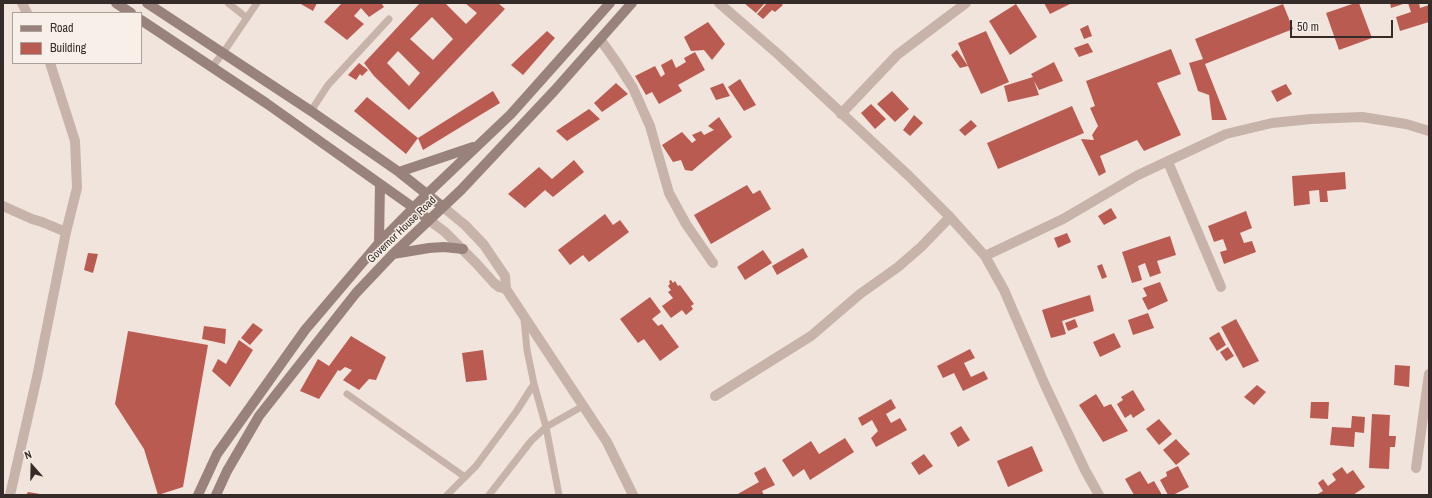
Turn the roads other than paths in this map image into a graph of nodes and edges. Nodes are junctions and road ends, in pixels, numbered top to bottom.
1 (22, 3) edge
2 (116, 3) edge
3 (147, 3) edge
4 (228, 3) edge
5 (257, 3) edge
6 (610, 3) edge
7 (632, 3) edge
8 (719, 3) edge
9 (966, 3) edge
10 (26, 12) edge
11 (130, 12) edge
12 (247, 18) junction
13 (389, 19) dead end
14 (142, 21) edge
15 (600, 39) junction
16 (223, 53) junction
17 (50, 64) edge
18 (212, 67) junction
19 (311, 111) junction
20 (841, 114) junction
21 (1429, 131) edge
22 (477, 146) junction
23 (1168, 162) junction
24 (399, 172) junction
25 (380, 184) junction
26 (426, 194) junction
27 (3, 206) edge
28 (443, 206) junction
29 (414, 208) junction
30 (950, 217) junction
31 (429, 220) junction
32 (66, 232) junction
33 (379, 243) junction
34 (463, 249) junction
35 (393, 254) junction
36 (985, 256) junction
37 (713, 263) dead end
38 (1221, 287) dead end
39 (506, 289) junction
40 (524, 315) junction
41 (1429, 374) edge
42 (534, 384) junction
43 (347, 394) dead end
44 (715, 396) dead end
45 (583, 406) junction
46 (546, 428) junction
47 (1416, 468) dead end
48 (465, 477) junction
49 (10, 495) edge
50 (198, 495) edge
51 (216, 495) edge
52 (447, 495) edge
53 (489, 495) edge
54 (559, 495) edge
55 (634, 495) edge
56 (1099, 495) edge

1 - 10 street
2 - 11 main road
3 - 16 main road
4 - 12 lane
5 - 12 lane
6 - 22 main road, Governor House Road
7 - 15 main road, Governor House Road
8 - 20 street
9 - 20 street
12 - 16 lane
13 - 19 lane
14 - 18 main road
15 - 28 main road, Governor House Road
15 - 37 street
16 - 18 lane
16 - 19 main road
17 - 32 street
18 - 25 main road
19 - 24 main road
20 - 30 street
21 - 23 street
22 - 24 main road
22 - 26 main road, Governor House Road
23 - 36 street
23 - 38 street
24 - 26 main road
25 - 29 main road
25 - 33 main road
26 - 28 main road
26 - 29 main road, Governor House Road
27 - 32 street
28 - 31 main road, Governor House Road
28 - 39 street
29 - 31 main road
29 - 33 main road, Governor House Road
30 - 36 street
30 - 44 street
31 - 34 street
31 - 35 main road, Governor House Road
32 - 49 street
33 - 50 main road, Governor House Road
34 - 35 main road
34 - 39 street
35 - 51 main road, Governor House Road
36 - 56 street
39 - 40 street
40 - 42 lane
40 - 45 street
41 - 47 street
42 - 46 lane
42 - 48 lane
43 - 48 lane
45 - 46 lane
45 - 55 street
46 - 53 lane
46 - 54 lane
48 - 52 lane

